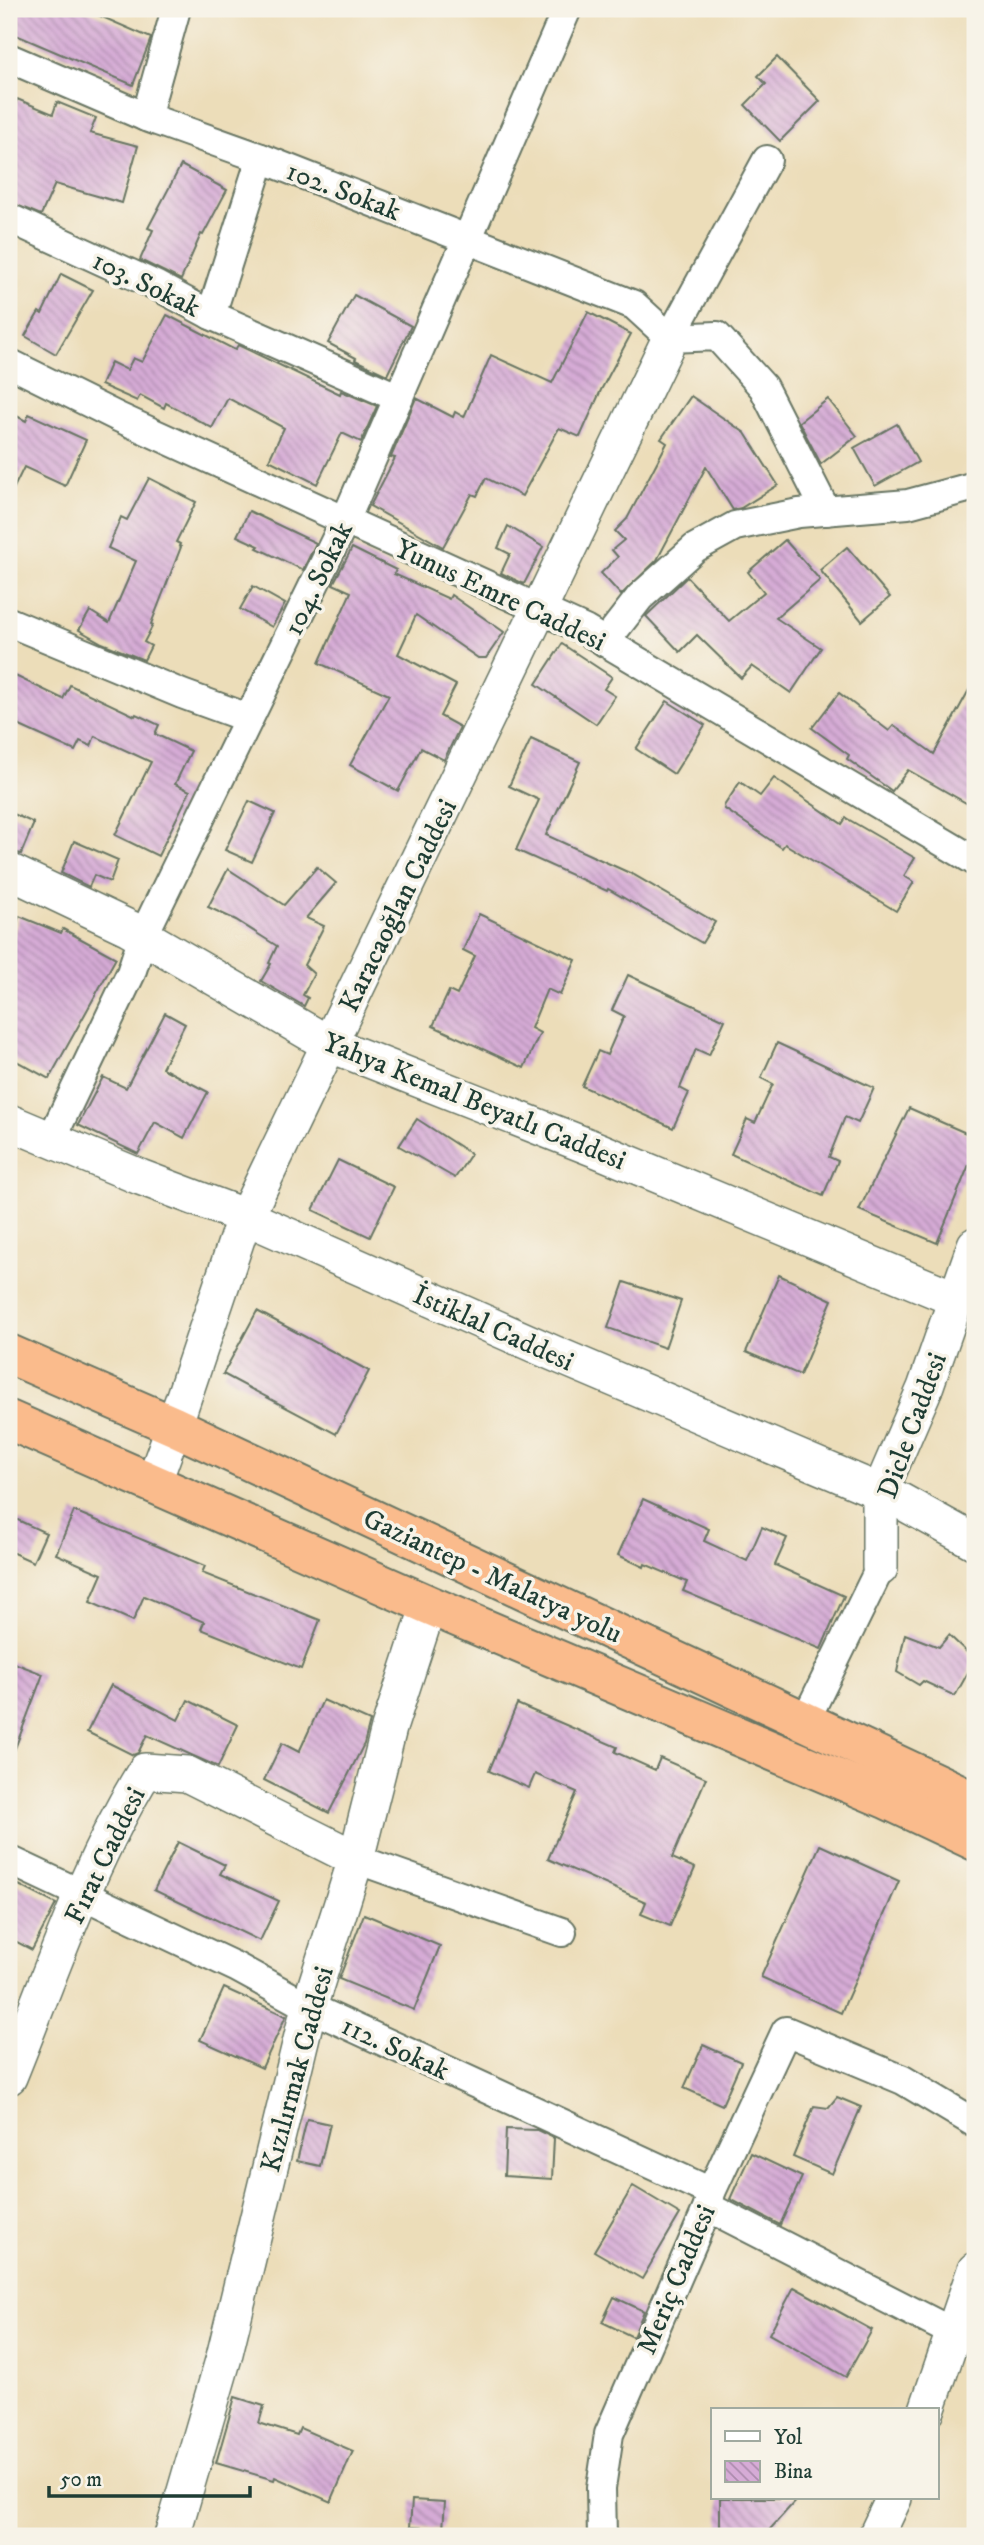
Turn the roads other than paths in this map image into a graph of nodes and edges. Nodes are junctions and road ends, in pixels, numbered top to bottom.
1 (176, 9) edge
2 (568, 9) edge
3 (9, 58) edge
4 (146, 117) junction
5 (261, 158) junction
6 (767, 160) dead end
7 (9, 218) edge
8 (468, 238) junction
9 (211, 315) junction
10 (670, 338) junction
11 (9, 363) edge
12 (398, 398) junction
13 (975, 486) edge
14 (826, 510) junction
15 (345, 521) junction
16 (539, 610) junction
17 (9, 622) edge
18 (605, 642) junction
19 (248, 719) junction
20 (975, 861) edge
21 (9, 871) edge
22 (143, 936) junction
23 (329, 1044) junction
24 (9, 1122) edge
25 (51, 1139) junction
26 (246, 1217) junction
27 (975, 1245) edge
28 (956, 1299) junction
29 (9, 1354) edge
30 (9, 1420) edge
31 (174, 1426) junction
32 (153, 1484) junction
33 (880, 1492) junction
34 (975, 1542) edge
35 (880, 1568) joint
36 (429, 1605) junction
37 (805, 1721) junction
38 (975, 1801) edge
39 (975, 1841) edge
40 (356, 1859) junction
41 (9, 1860) edge
42 (81, 1895) junction
43 (562, 1932) dead end
44 (309, 2007) junction
45 (9, 2077) edge
46 (975, 2123) edge
47 (710, 2199) junction
48 (975, 2270) edge
49 (954, 2333) junction
50 (928, 2408) edge
51 (893, 2500) edge
52 (172, 2536) edge
53 (602, 2536) edge
54 (876, 2536) edge

1 - 4 street
2 - 8 street, 104. Sokak
3 - 4 street, 102. Sokak
4 - 5 street, 102. Sokak
5 - 8 street, 102. Sokak
5 - 9 street, 103. Sokak
6 - 10 street
7 - 9 street, 103. Sokak
8 - 10 street, 102. Sokak
8 - 12 street, 104. Sokak
9 - 12 street
10 - 14 street
10 - 16 street, Karacaoğlan Caddesi
11 - 15 street, Yunus Emre Caddesi
12 - 15 street, 104. Sokak
13 - 14 street
14 - 18 street
15 - 16 street, Yunus Emre Caddesi
15 - 19 street, 104. Sokak
16 - 18 street, Yunus Emre Caddesi
16 - 23 street, Karacaoğlan Caddesi
17 - 19 street
18 - 20 street, Yunus Emre Caddesi
19 - 22 street, 104. Sokak
21 - 22 street, Yahya Kemal Beyatlı Caddesi
22 - 23 street, Yahya Kemal Beyatlı Caddesi
22 - 25 street, 104. Sokak
23 - 26 street, Karacaoğlan Caddesi
23 - 28 street, Yahya Kemal Beyatlı Caddesi
24 - 25 street, İstiklal Caddesi
25 - 26 street, İstiklal Caddesi
26 - 31 street, Karacaoğlan Caddesi
26 - 33 street, İstiklal Caddesi
27 - 28 street, Dicle Caddesi
28 - 33 street, Dicle Caddesi
29 - 31 highway, Gaziantep - Malatya yolu
30 - 32 highway, Gaziantep - Malatya yolu
31 - 32 street, Karacaoğlan Caddesi
31 - 37 highway, Gaziantep - Malatya yolu
32 - 36 highway, Gaziantep - Malatya yolu
33 - 34 street, İstiklal Caddesi
33 - 35 street, Dicle Caddesi
35 - 37 street
36 - 39 highway, Gaziantep - Malatya yolu
36 - 40 street, Kızılırmak Caddesi
37 - 38 highway, Gaziantep - Malatya yolu
40 - 42 street, Fırat Caddesi
40 - 43 street
40 - 44 street, Kızılırmak Caddesi
41 - 42 street, 112. Sokak
42 - 44 street, 112. Sokak
42 - 45 street, Fırat Caddesi
44 - 47 street, 112. Sokak
44 - 52 street, Kızılırmak Caddesi
46 - 47 street, Meriç Caddesi
47 - 49 street, 112. Sokak
47 - 53 street, Meriç Caddesi
48 - 49 street
49 - 50 street
51 - 54 street

